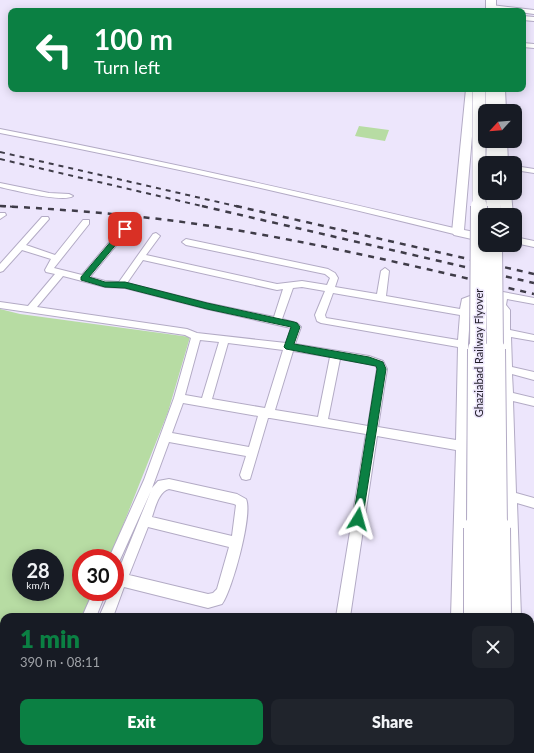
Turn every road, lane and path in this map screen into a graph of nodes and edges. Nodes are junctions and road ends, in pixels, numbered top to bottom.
1 (491, 6) edge
2 (505, 8) edge
3 (471, 92) edge
4 (480, 92) edge
5 (492, 92) edge
6 (500, 92) edge
7 (492, 104) edge
8 (501, 104) edge
9 (0, 131) edge
10 (465, 162) junction
11 (478, 163) edge
12 (522, 169) edge
13 (534, 171) edge
14 (0, 185) edge
15 (69, 196) dead end
16 (44, 219) dead end
17 (86, 222) dead end
18 (125, 229) dead end
19 (458, 232) junction
20 (156, 236) dead end
21 (478, 236) edge
22 (522, 241) edge
23 (186, 242) dead end
24 (534, 244) edge
25 (21, 246) junction
26 (494, 252) edge
27 (141, 257) junction
28 (56, 258) junction
29 (0, 269) edge
30 (385, 271) dead end
31 (61, 273) junction
32 (84, 279) junction
33 (121, 285) junction
34 (289, 286) junction
35 (329, 289) junction
36 (381, 298) junction
37 (534, 301) edge
38 (0, 305) edge
39 (501, 306) junction
40 (30, 309) junction
41 (465, 312) junction
42 (277, 321) junction
43 (505, 333) junction
44 (196, 336) junction
45 (534, 338) edge
46 (225, 339) junction
47 (463, 344) junction
48 (289, 347) junction
49 (336, 354) junction
50 (506, 369) junction
51 (534, 376) edge
52 (507, 396) junction
53 (179, 398) junction
54 (534, 402) edge
55 (206, 403) junction
56 (267, 413) junction
57 (322, 423) junction
58 (372, 431) junction
59 (166, 437) junction
60 (461, 446) junction
61 (252, 452) junction
62 (246, 475) dead end
63 (461, 483) junction
64 (511, 497) junction
65 (534, 503) edge
66 (145, 521) junction
67 (235, 543) junction
68 (119, 549) edge
69 (124, 575) edge
70 (124, 580) edge
71 (96, 601) edge
72 (113, 601) edge
73 (91, 613) edge
74 (108, 613) edge
75 (344, 613) edge
76 (458, 613) edge
77 (477, 613) edge
78 (498, 613) edge
79 (514, 613) edge

1 - 2 street
3 - 10 street
4 - 77 highway, Ghaziabad Railway Flyover, bridge
5 - 7 highway
6 - 8 street
9 - 19 street
10 - 11 street
10 - 19 street
12 - 13 street
14 - 15 street
16 - 25 street
17 - 28 street
18 - 32 street
19 - 21 street
20 - 27 street
22 - 24 street
23 - 35 street
25 - 28 street
25 - 29 street
26 - 78 highway, Ghaziabad Railway Flyover, bridge
27 - 33 street
27 - 34 street
28 - 31 street
30 - 36 street
31 - 32 street
31 - 40 street
32 - 33 street
33 - 42 street
34 - 35 street
34 - 42 street
35 - 36 street
35 - 47 street
36 - 41 street
37 - 39 street
38 - 40 street
39 - 41 street
39 - 43 street
40 - 44 street
41 - 47 street
42 - 48 street
43 - 45 street
43 - 50 street
44 - 46 street
44 - 53 street
46 - 48 street
46 - 55 street
47 - 60 street
48 - 49 street
48 - 56 street
49 - 57 street
49 - 58 street
50 - 51 street
50 - 52 street
52 - 54 street
52 - 64 street
53 - 55 street
53 - 59 street
55 - 56 street
56 - 57 street
56 - 61 street
57 - 58 street
58 - 60 street
58 - 75 street
59 - 61 street
59 - 68 street
60 - 63 street
61 - 62 street
63 - 64 street
63 - 76 street
64 - 65 street
64 - 79 street
66 - 67 street
66 - 67 street
66 - 69 street
67 - 70 street
71 - 73 street
72 - 74 street

